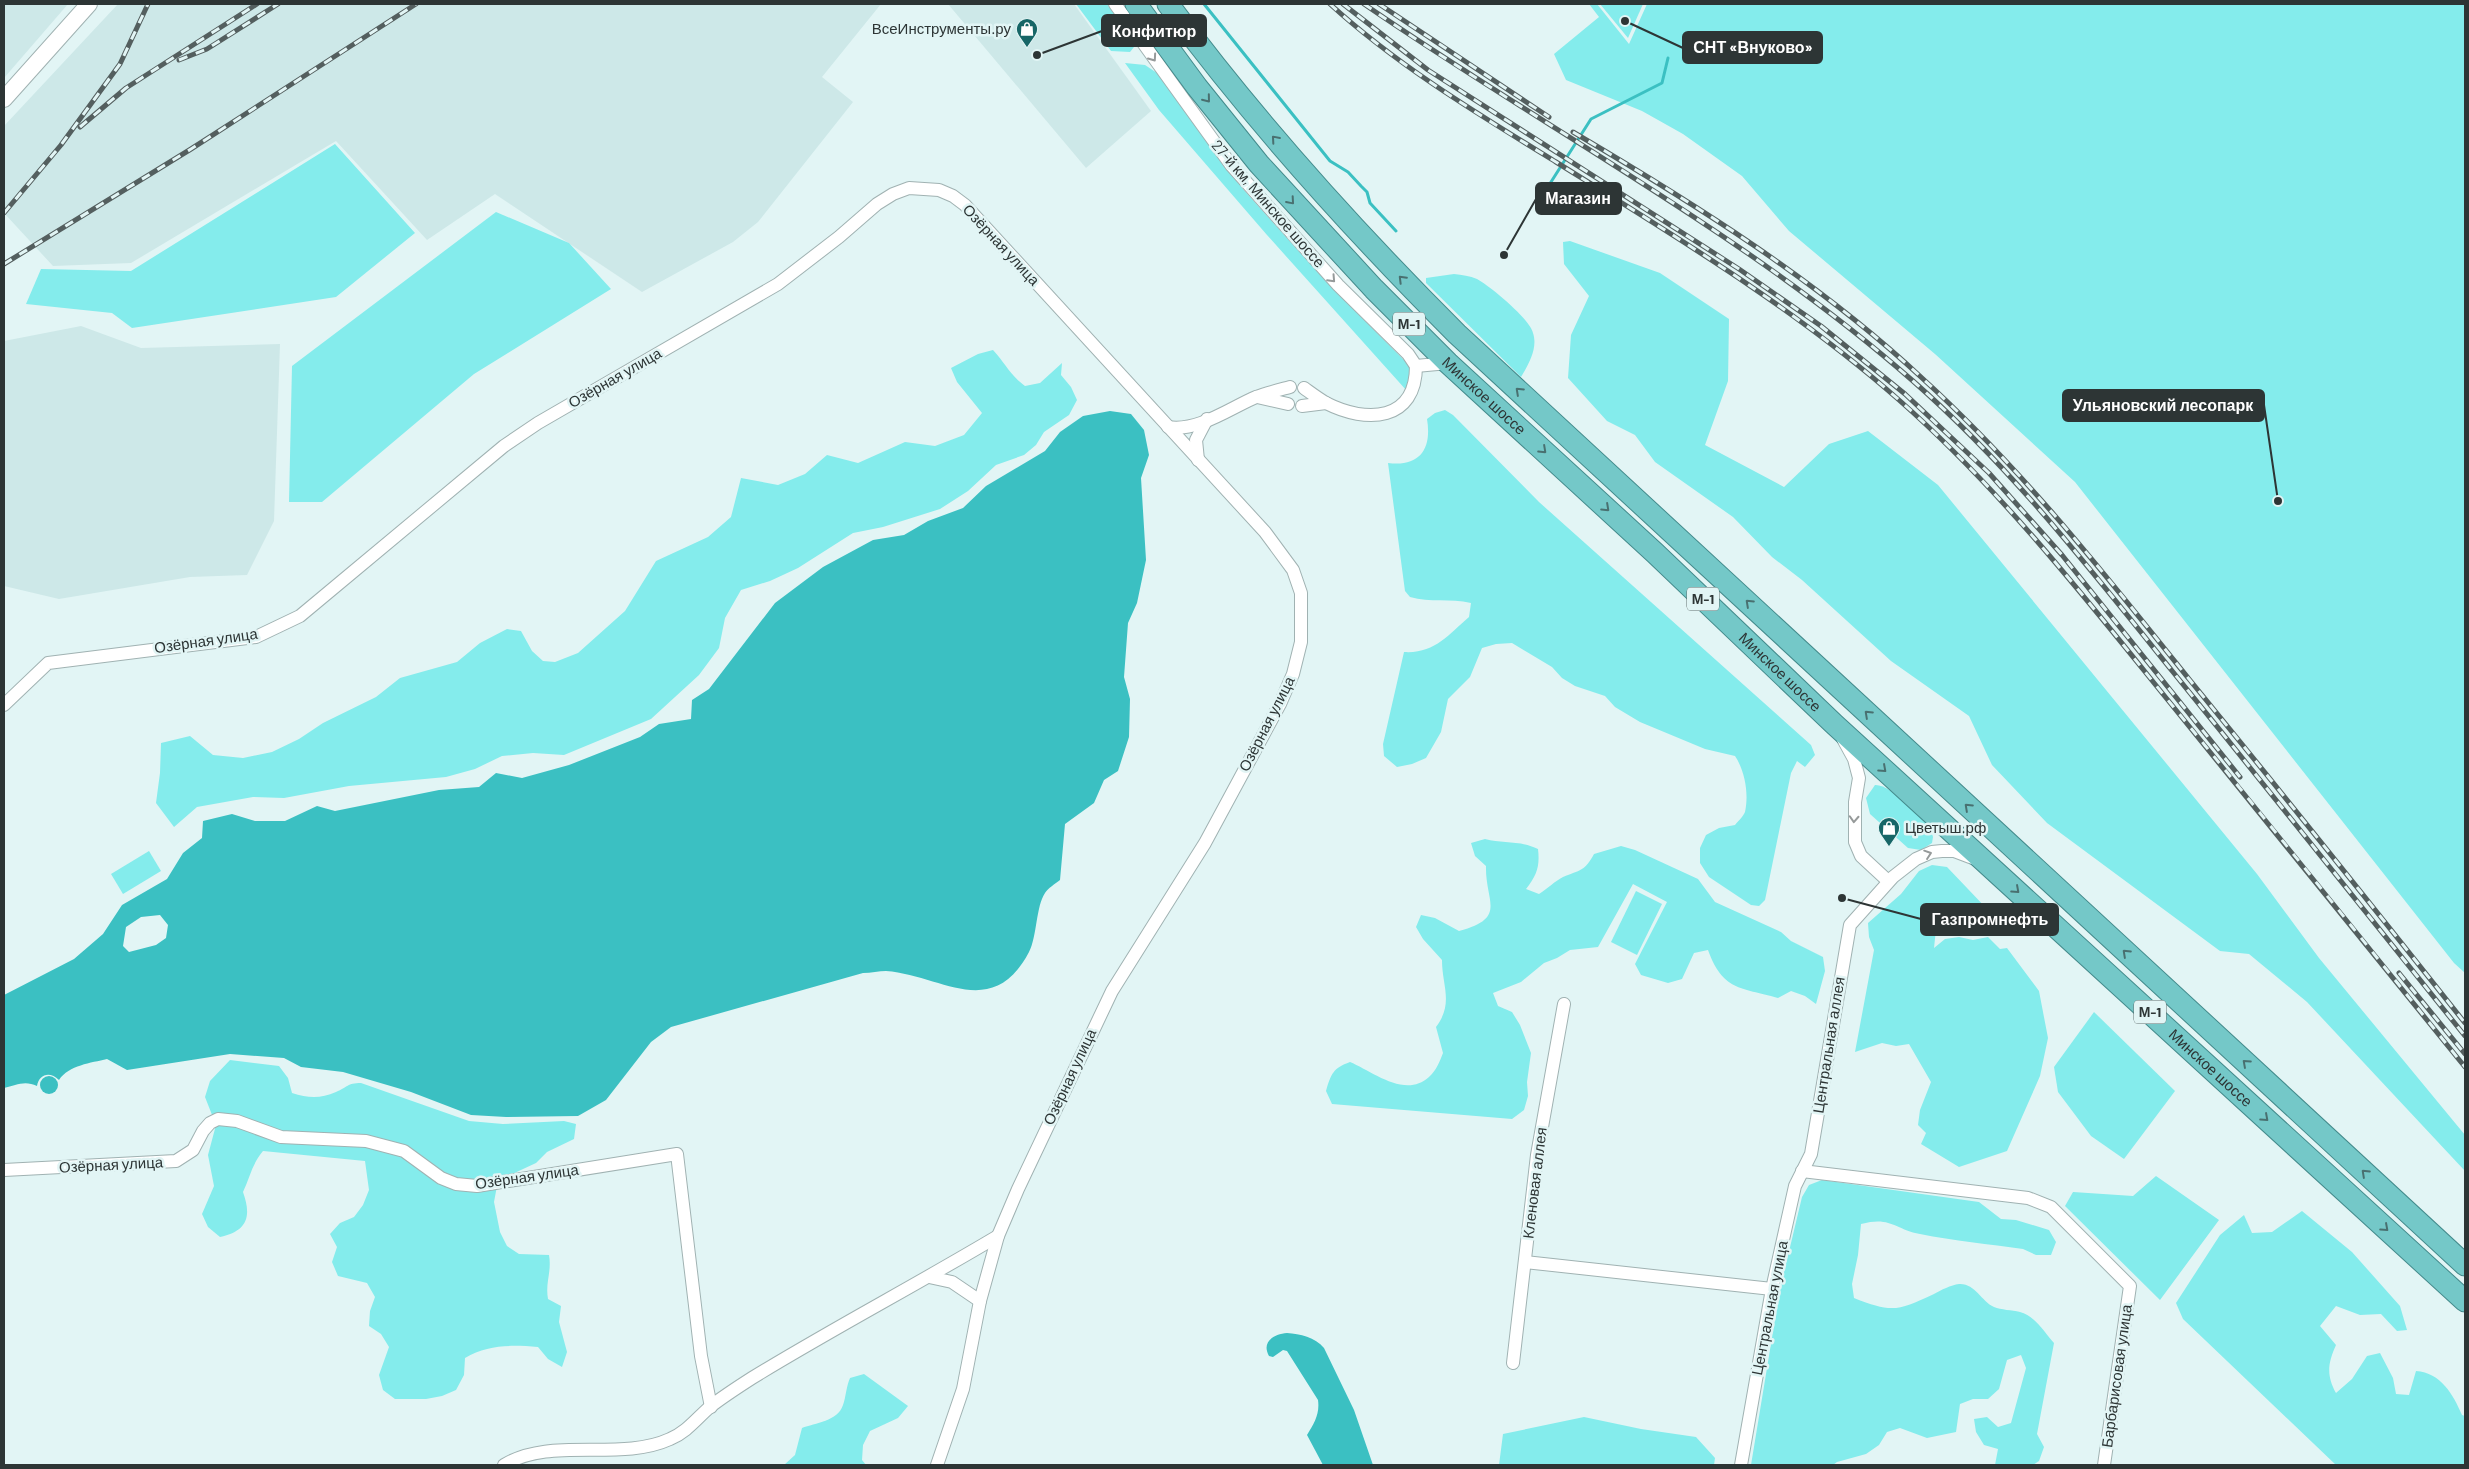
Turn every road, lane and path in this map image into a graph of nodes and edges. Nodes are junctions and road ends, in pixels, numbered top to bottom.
1 (89, 4) edge
2 (1115, 4) edge
3 (1136, 4) edge
4 (1168, 4) edge
5 (4, 99) edge
6 (1448, 363) junction
7 (1416, 366) junction
8 (1290, 387) dead end
9 (1304, 388) dead end
10 (1256, 397) junction
11 (1326, 403) junction
12 (1288, 404) dead end
13 (1302, 406) dead end
14 (1207, 419) junction
15 (1168, 427) junction
16 (1198, 460) junction
17 (4, 704) edge
18 (1834, 724) junction
19 (1990, 867) junction
20 (1888, 881) junction
21 (1564, 1004) dead end
22 (1811, 1154) joint
23 (4, 1170) edge
24 (1802, 1171) junction
25 (998, 1236) junction
26 (1525, 1262) junction
27 (2465, 1265) edge
28 (929, 1278) junction
29 (1772, 1290) junction
30 (980, 1301) junction
31 (2465, 1301) edge
32 (1513, 1363) dead end
33 (710, 1407) junction
34 (504, 1465) edge
35 (938, 1465) edge
36 (1741, 1465) edge
37 (2104, 1465) edge

1 - 5 street
2 -> 7 street, 27-й км, Минское шоссе
3 -> 6 highway, Минское шоссе / М-1
27 -> 4 highway, Минское шоссе / М-1
6 - 7 street
6 -> 18 highway, Минское шоссе / М-1
7 - 11 street
8 - 10 street
9 - 11 street
10 - 12 street
10 - 14 street
11 - 13 street
14 - 15 street
14 - 16 street
15 - 16 street, Озёрная улица
15 - 17 street, Озёрная улица
16 - 25 street, Озёрная улица
18 -> 19 highway, Минское шоссе / М-1
18 -> 20 street
20 -> 19 street
19 -> 31 highway, Минское шоссе / М-1
20 - 22 street, Центральная аллея
21 - 26 street, Кленовая аллея
22 - 24 street, Центральная улица
23 - 33 street, Озёрная улица
24 - 29 street, Центральная улица
24 - 37 street, Барбарисовая улица
25 - 28 street
25 - 30 street, Озёрная улица
26 - 29 street
26 - 32 street, Кленовая аллея
28 - 30 street
28 - 33 street
29 - 36 street, Центральная улица
30 - 35 street, Озёрная улица
33 - 34 street

